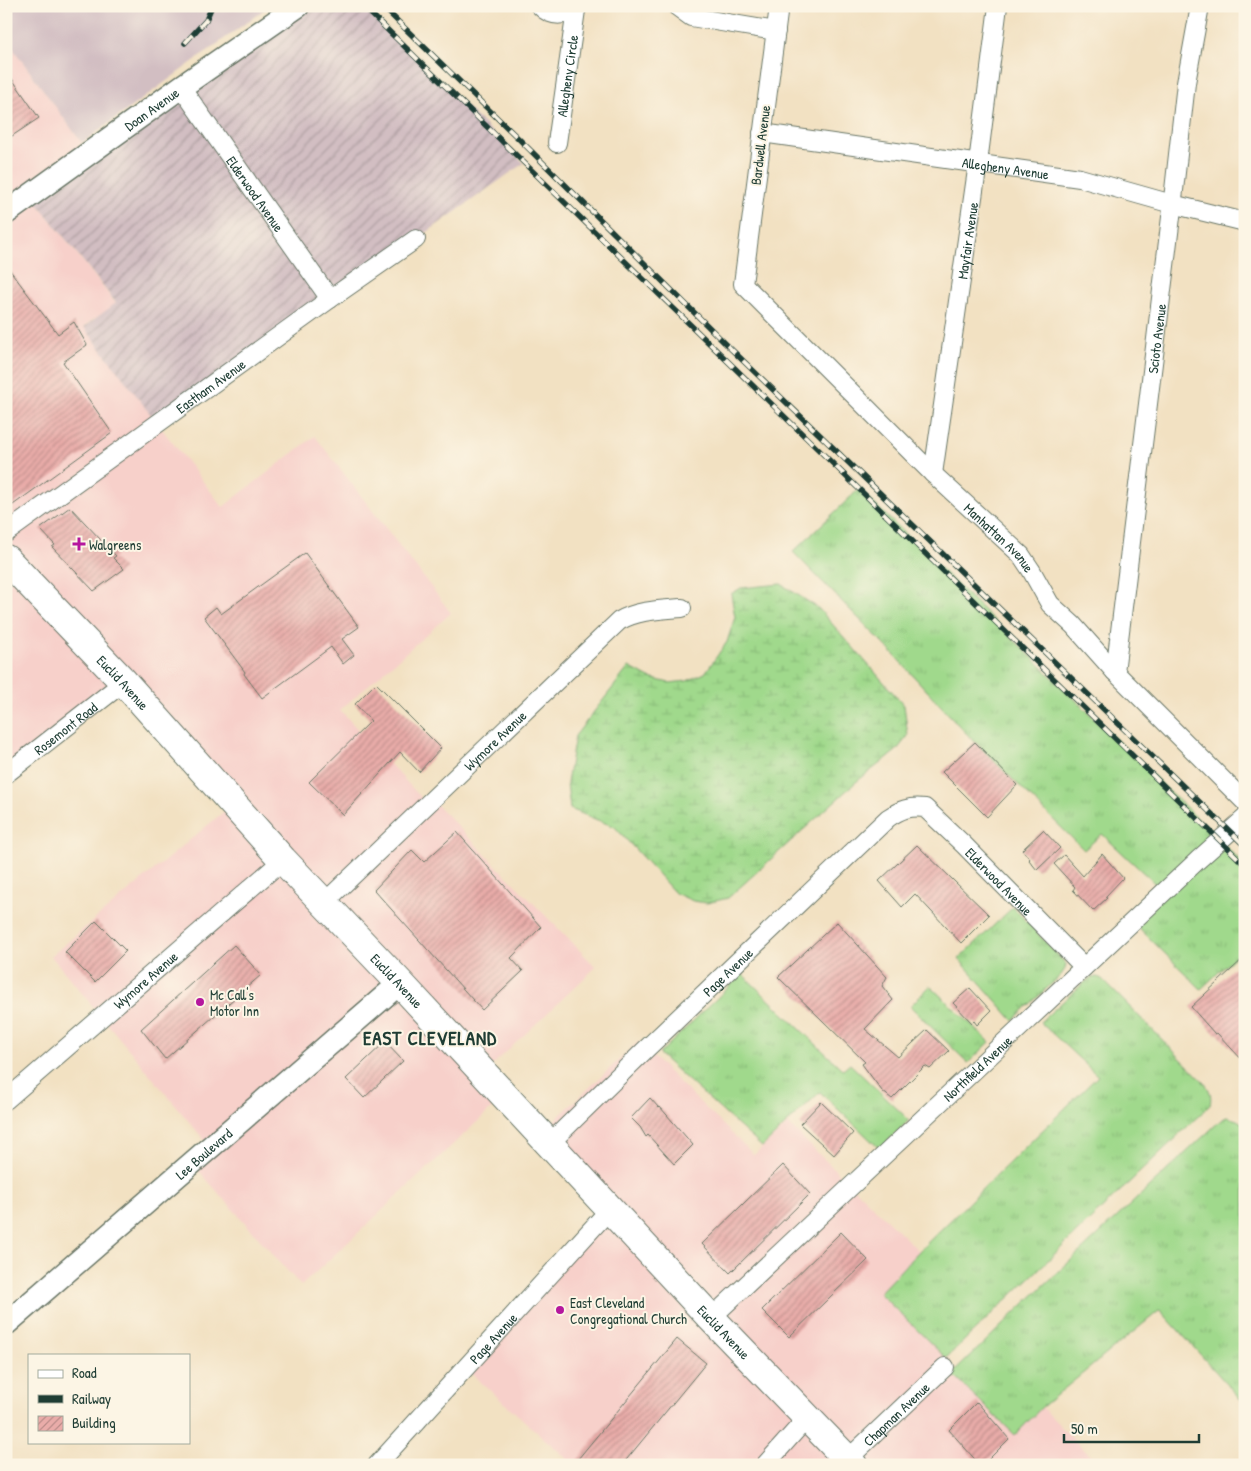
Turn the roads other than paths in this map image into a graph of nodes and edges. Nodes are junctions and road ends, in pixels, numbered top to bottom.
1 (298, 6) edge
2 (540, 6) edge
3 (676, 6) edge
4 (779, 6) edge
5 (998, 6) edge
6 (1200, 6) edge
7 (578, 8) edge
8 (776, 31) junction
9 (181, 87) junction
10 (762, 134) junction
11 (557, 143) dead end
12 (978, 163) junction
13 (1172, 204) junction
14 (6, 213) edge
15 (1245, 222) edge
16 (416, 239) dead end
17 (743, 284) joint
18 (330, 299) junction
19 (934, 474) junction
20 (6, 533) edge
21 (6, 558) edge
22 (682, 608) dead end
23 (1115, 672) junction
24 (124, 682) junction
25 (6, 774) edge
26 (1245, 802) edge
27 (909, 807) joint
28 (1245, 818) edge
29 (283, 860) junction
30 (324, 902) junction
31 (1084, 967) junction
32 (400, 983) junction
33 (6, 1100) edge
34 (549, 1144) junction
35 (610, 1209) junction
36 (711, 1318) junction
37 (6, 1324) edge
38 (945, 1368) dead end
39 (807, 1418) junction
40 (850, 1462) edge
41 (376, 1465) edge
42 (764, 1465) edge

1 - 9 street, Doan Avenue
2 - 7 street, Allegheny Circle
3 - 8 street
4 - 8 street, Bardwell Avenue
5 - 12 street, Mayfair Avenue
6 - 13 street, Scioto Avenue
7 - 11 street, Allegheny Circle
8 - 10 street, Bardwell Avenue
9 - 14 street, Doan Avenue
9 - 18 street, Elderwood Avenue
10 - 12 street, Allegheny Avenue
10 - 17 street, Bardwell Avenue
12 - 13 street, Allegheny Avenue
12 - 19 street, Mayfair Avenue
13 - 15 street, Allegheny Avenue
13 - 23 street, Scioto Avenue
16 - 18 street, Eastham Avenue
17 - 19 street, Manhattan Avenue
18 - 20 street, Eastham Avenue
19 - 23 street, Manhattan Avenue
21 - 24 main road, Euclid Avenue
22 - 30 street, Wymore Avenue
23 - 26 street, Manhattan Avenue
24 - 25 street, Rosemont Road
24 - 29 main road, Euclid Avenue
27 - 31 street, Elderwood Avenue
27 - 34 street, Page Avenue
28 - 31 street, Northfield Avenue
29 - 30 main road, Euclid Avenue
29 - 33 street, Wymore Avenue
30 - 32 main road, Euclid Avenue
31 - 36 street, Northfield Avenue
32 - 34 main road, Euclid Avenue
32 - 37 street, Lee Boulevard
34 - 35 main road, Euclid Avenue
35 - 36 main road, Euclid Avenue
35 - 41 street, Page Avenue
36 - 39 main road, Euclid Avenue
38 - 40 street, Chapman Avenue
39 - 40 main road, Euclid Avenue
39 - 42 street

